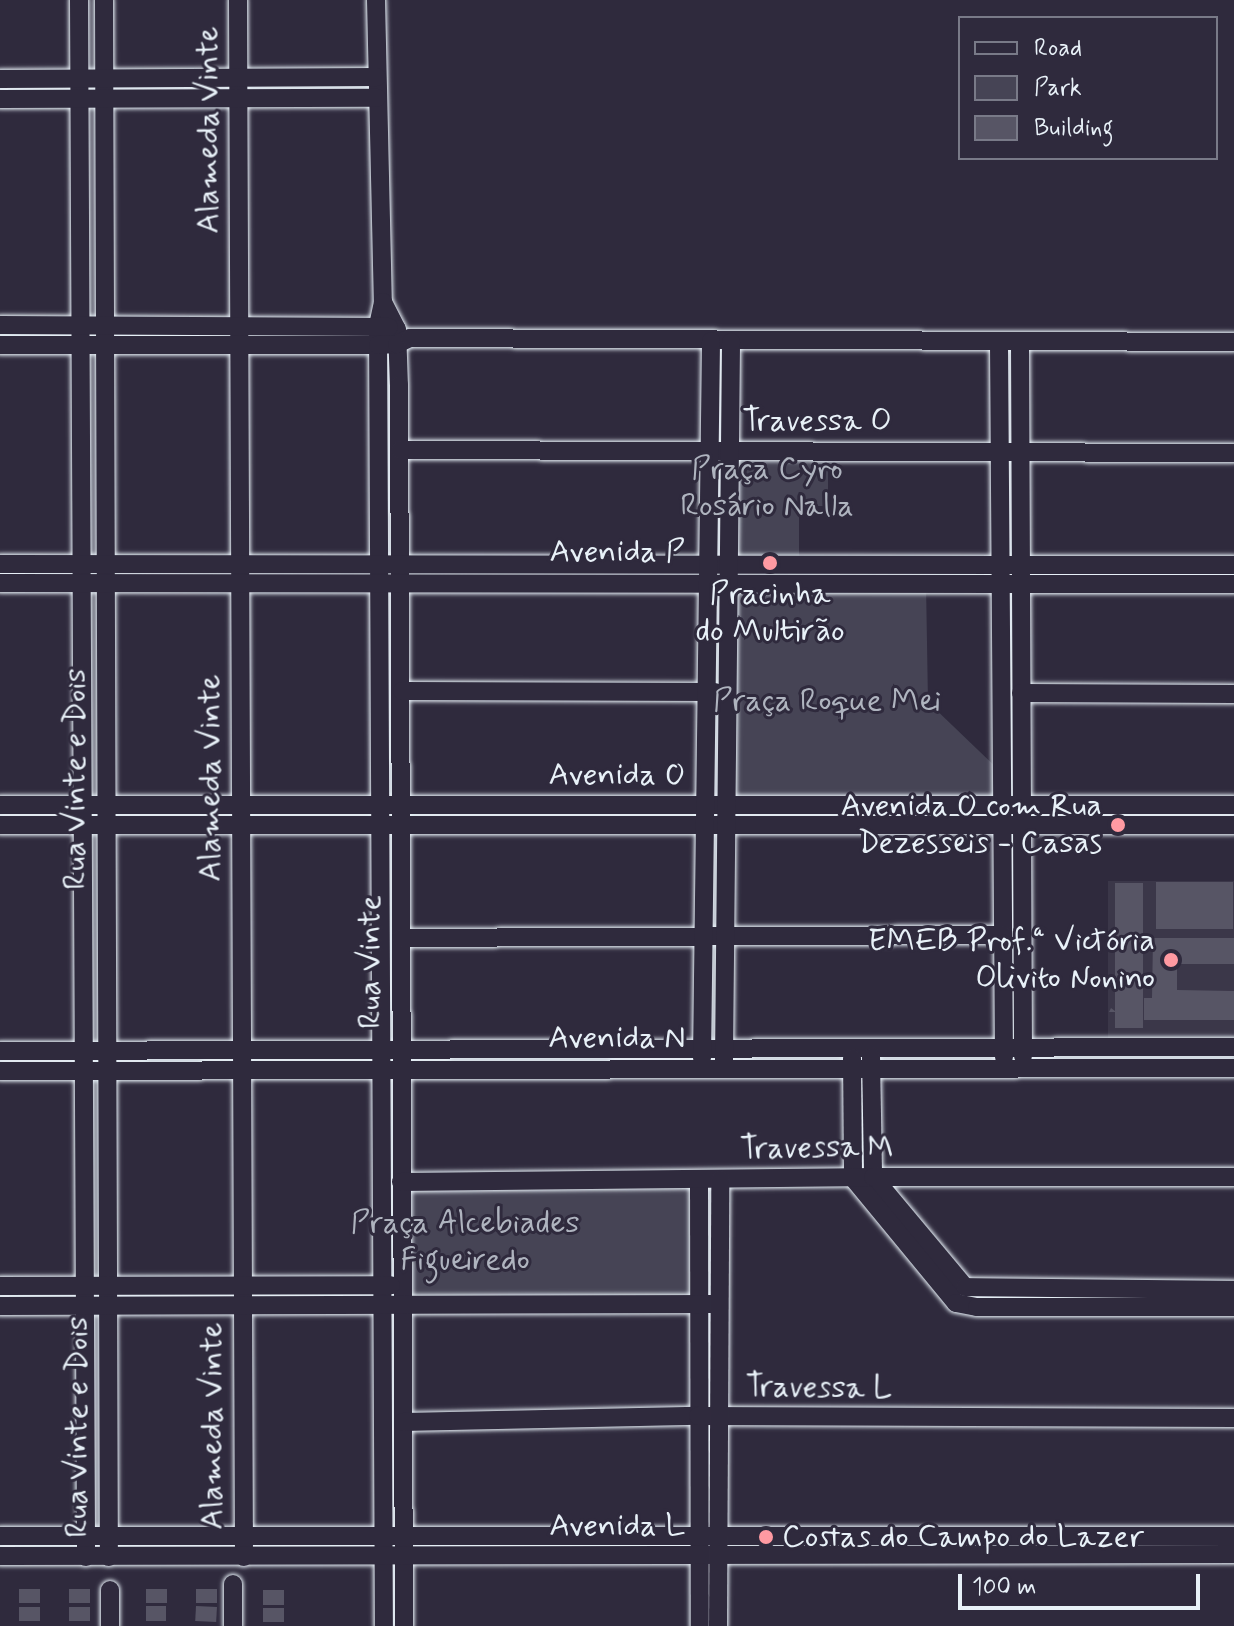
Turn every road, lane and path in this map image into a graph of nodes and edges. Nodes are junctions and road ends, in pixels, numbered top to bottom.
1 (79, 0) edge
2 (104, 0) edge
3 (238, 0) edge
4 (376, 0) edge
5 (377, 77) junction
6 (79, 78) junction
7 (104, 78) junction
8 (238, 78) junction
9 (0, 79) edge
10 (377, 98) junction
11 (0, 99) edge
12 (79, 99) junction
13 (104, 99) junction
14 (239, 99) junction
15 (80, 324) junction
16 (239, 324) junction
17 (0, 325) edge
18 (105, 325) junction
19 (392, 336) junction
20 (711, 341) junction
21 (731, 342) junction
22 (1234, 342) edge
23 (1020, 343) junction
24 (999, 344) junction
25 (0, 345) edge
26 (80, 345) junction
27 (105, 345) junction
28 (239, 346) junction
29 (400, 450) junction
30 (710, 450) junction
31 (729, 451) junction
32 (1000, 452) junction
33 (1020, 453) junction
34 (1234, 453) edge
35 (728, 562) junction
36 (610, 563) junction
37 (708, 563) junction
38 (841, 563) junction
39 (0, 564) edge
40 (81, 564) junction
41 (1234, 565) edge
42 (380, 572) junction
43 (401, 572) junction
44 (106, 573) junction
45 (240, 573) junction
46 (1010, 574) junction
47 (609, 582) junction
48 (0, 583) edge
49 (82, 583) junction
50 (708, 583) junction
51 (727, 583) junction
52 (842, 583) junction
53 (1234, 584) edge
54 (402, 691) junction
55 (706, 692) junction
56 (726, 692) junction
57 (1021, 693) junction
58 (1234, 694) edge
59 (381, 804) junction
60 (402, 804) junction
61 (0, 805) edge
62 (82, 805) junction
63 (106, 805) junction
64 (241, 805) junction
65 (725, 805) junction
66 (1234, 805) edge
67 (704, 815) junction
68 (1012, 815) junction
69 (381, 824) junction
70 (402, 824) junction
71 (0, 825) edge
72 (82, 825) junction
73 (106, 825) junction
74 (241, 825) junction
75 (725, 825) junction
76 (1234, 825) edge
77 (1003, 935) junction
78 (723, 937) junction
79 (401, 938) junction
80 (702, 938) junction
81 (702, 1047) junction
82 (1014, 1047) junction
83 (1234, 1047) edge
84 (83, 1050) junction
85 (107, 1050) junction
86 (242, 1050) junction
87 (380, 1050) junction
88 (401, 1050) junction
89 (0, 1051) edge
90 (865, 1054) junction
91 (724, 1057) junction
92 (702, 1067) junction
93 (852, 1067) junction
94 (1014, 1067) junction
95 (1234, 1068) edge
96 (84, 1070) junction
97 (242, 1070) junction
98 (380, 1070) junction
99 (401, 1070) junction
100 (0, 1071) edge
101 (107, 1071) junction
102 (873, 1177) junction
103 (1234, 1177) edge
104 (853, 1178) junction
105 (699, 1179) junction
106 (720, 1179) junction
107 (401, 1182) junction
108 (243, 1285) junction
109 (381, 1285) junction
110 (402, 1285) junction
111 (0, 1286) edge
112 (84, 1286) junction
113 (108, 1286) junction
114 (1234, 1290) edge
115 (968, 1298) junction
116 (698, 1303) junction
117 (719, 1304) junction
118 (243, 1305) junction
119 (381, 1305) junction
120 (402, 1305) junction
121 (0, 1306) edge
122 (85, 1306) junction
123 (108, 1306) junction
124 (1234, 1307) edge
125 (698, 1416) junction
126 (719, 1416) junction
127 (1234, 1418) edge
128 (403, 1422) junction
129 (382, 1535) junction
130 (404, 1535) junction
131 (0, 1536) edge
132 (85, 1536) junction
133 (109, 1536) junction
134 (244, 1536) junction
135 (1234, 1536) edge
136 (1060, 1545) junction
137 (709, 1546) junction
138 (1234, 1554) edge
139 (0, 1556) edge
140 (86, 1557) junction
141 (109, 1557) junction
142 (244, 1557) junction
143 (383, 1558) junction
144 (404, 1558) junction
145 (233, 1584) dead end
146 (110, 1590) dead end
147 (110, 1626) edge
148 (233, 1626) edge
149 (384, 1626) edge
150 (404, 1626) edge
151 (700, 1626) edge
152 (718, 1626) edge

1 - 6 street, Rua Vinte e Dois
2 - 7 street, Rua Vinte e Dois
3 - 8 street, Alameda Vinte
4 - 5 street, Rua Vinte
5 - 8 street
5 - 10 street, Rua Vinte
6 - 7 street
6 - 9 street
6 - 12 street, Rua Vinte e Dois
7 - 8 street
7 - 13 street, Rua Vinte e Dois
8 - 14 street, Alameda Vinte
10 - 14 street
10 - 19 street, Rua Vinte
11 - 12 street
12 - 13 street
12 - 15 street, Rua Vinte e Dois
13 - 14 street
13 - 18 street, Rua Vinte e Dois
14 - 16 street, Alameda Vinte
15 - 17 street
15 - 18 street
15 - 26 street, Rua Vinte e Dois
16 - 18 street
16 - 19 street
16 - 28 street, Alameda Vinte
18 - 27 street, Rua Vinte e Dois
19 - 20 street
19 - 28 street
19 - 29 street, Rua Vinte
19 - 42 street, Rua Vinte
20 - 21 street
20 - 30 street
21 - 24 street
21 - 31 street
22 - 23 street
23 - 24 street
23 - 33 street
24 - 32 street
25 - 26 street
26 - 27 street
26 - 40 street, Rua Vinte e Dois
27 - 28 street
27 - 44 street, Rua Vinte e Dois
28 - 45 street, Alameda Vinte
29 - 30 street, Travessa O
29 - 43 street, Rua Vinte
30 - 31 street, Travessa O
30 - 37 street
31 - 32 street, Travessa O
31 - 35 street
32 - 33 street, Travessa O
32 - 46 street
33 - 34 street, Travessa O
33 - 46 street
35 - 37 street, Avenida P
35 - 38 street, Avenida P
35 - 51 street
36 - 37 street, Avenida P
36 - 43 street, Avenida P
36 - 47 street
37 - 50 street
38 - 46 street, Avenida P
38 - 52 street
39 - 40 street, Avenida P
40 - 44 street, Avenida P
40 - 49 street, Rua Vinte e Dois
41 - 46 street, Avenida P
42 - 43 street, Avenida P
42 - 45 street, Avenida P
42 - 59 street, Rua Vinte
43 - 47 street, Avenida P
43 - 54 street, Rua Vinte
44 - 45 street, Avenida P
44 - 49 street, Avenida P
44 - 63 street, Rua Vinte e Dois
45 - 64 street, Alameda Vinte
46 - 52 street, Avenida P
46 - 53 street, Avenida P
46 - 57 street
46 - 68 street
47 - 50 street, Avenida P
48 - 49 street, Avenida P
49 - 62 street, Rua Vinte e Dois
50 - 51 street, Avenida P
50 - 55 street
51 - 52 street, Avenida P
51 - 56 street
54 - 55 street
54 - 60 street, Rua Vinte
55 - 56 street
55 - 67 street
56 - 65 street
57 - 58 street
57 - 68 street
59 - 60 street, Avenida O
59 - 64 street, Avenida O
59 - 69 street, Rua Vinte
60 - 67 street, Avenida O
60 - 70 street, Rua Vinte
61 - 62 street, Avenida O
62 - 63 street, Avenida O
62 - 72 street, Rua Vinte e Dois
63 - 64 street, Avenida O
63 - 73 street, Rua Vinte e Dois
64 - 74 street, Alameda Vinte
65 - 67 street, Avenida O
65 - 68 street, Avenida O
65 - 75 street
66 - 68 street, Avenida O
67 - 70 street, Avenida O
67 - 75 street, Avenida O
67 - 80 street
68 - 75 street, Avenida O
68 - 76 street, Avenida O
68 - 77 street
68 - 82 street
69 - 70 street, Avenida O
69 - 74 street, Avenida O
69 - 87 street, Rua Vinte
70 - 79 street, Rua Vinte
71 - 72 street, Avenida O
72 - 73 street, Avenida O
72 - 84 street, Rua Vinte e Dois
73 - 74 street, Avenida O
73 - 85 street, Rua Vinte e Dois
74 - 86 street, Alameda Vinte
75 - 78 street
77 - 78 street
77 - 82 street
78 - 80 street
78 - 91 street
79 - 80 street
79 - 88 street, Rua Vinte
80 - 81 street
81 - 88 street, Avenida N
81 - 91 street, Avenida N
81 - 92 street
82 - 83 street, Avenida N
82 - 90 street, Avenida N
82 - 94 street
84 - 85 street, Avenida N
84 - 89 street, Avenida N
84 - 96 street, Rua Vinte e Dois
85 - 86 street, Avenida N
85 - 101 street, Rua Vinte e Dois
86 - 87 street, Avenida N
86 - 97 street, Alameda Vinte
87 - 88 street, Avenida N
87 - 98 street, Rua Vinte
88 - 99 street, Rua Vinte
90 - 91 street, Avenida N
90 - 93 street
90 - 94 street, Avenida N
90 - 102 street
91 - 92 street, Avenida N
91 - 93 street, Avenida N
92 - 99 street, Avenida N
93 - 104 street
94 - 95 street, Avenida N
96 - 100 street, Avenida N
96 - 101 street, Avenida N
96 - 112 street, Rua Vinte e Dois
97 - 98 street, Avenida N
97 - 101 street, Avenida N
97 - 108 street, Alameda Vinte
98 - 99 street, Avenida N
98 - 109 street, Rua Vinte
99 - 107 street, Rua Vinte
101 - 113 street, Rua Vinte e Dois
102 - 103 street, Travessa M
102 - 104 street, Travessa M
102 - 115 street
104 - 106 street, Travessa M
104 - 115 street
105 - 106 street, Travessa M
105 - 107 street, Travessa M
105 - 116 street
106 - 117 street
107 - 110 street, Rua Vinte
108 - 109 street
108 - 113 street
108 - 118 street, Alameda Vinte
109 - 110 street
109 - 119 street, Rua Vinte
110 - 120 street, Rua Vinte
111 - 112 street
112 - 113 street
112 - 122 street, Rua Vinte e Dois
113 - 123 street, Rua Vinte e Dois
114 - 115 street
115 - 124 street
116 - 117 street
116 - 120 street
116 - 125 street
117 - 126 street
118 - 119 street
118 - 123 street
118 - 134 street, Alameda Vinte
119 - 120 street
119 - 129 street, Rua Vinte
120 - 128 street, Rua Vinte
121 - 122 street
122 - 123 street
122 - 132 street, Rua Vinte e Dois
123 - 133 street, Rua Vinte e Dois
125 - 126 street, Travessa L
125 - 128 street, Travessa L
125 - 137 street
126 - 127 street, Travessa L
126 - 137 street
128 - 130 street, Rua Vinte
129 - 130 street, Avenida L
129 - 134 street, Avenida L
129 - 143 street, Rua Vinte
130 - 137 street, Avenida L
130 - 144 street, Rua Vinte
131 - 132 street, Avenida L
132 - 133 street, Avenida L
132 - 140 street, Rua Vinte e Dois
133 - 134 street, Avenida L
133 - 141 street, Rua Vinte e Dois
134 - 142 street, Alameda Vinte
135 - 136 street, Avenida L
136 - 137 street, Avenida L
136 - 138 street, Avenida L
137 - 144 street, Avenida L
137 - 151 street
137 - 152 street
139 - 140 street, Avenida L
140 - 141 street, Avenida L
141 - 142 street, Avenida L
142 - 143 street, Avenida L
143 - 144 street, Avenida L
143 - 149 street, Rua Vinte
144 - 150 street, Rua Vinte
145 - 148 street
146 - 147 street

